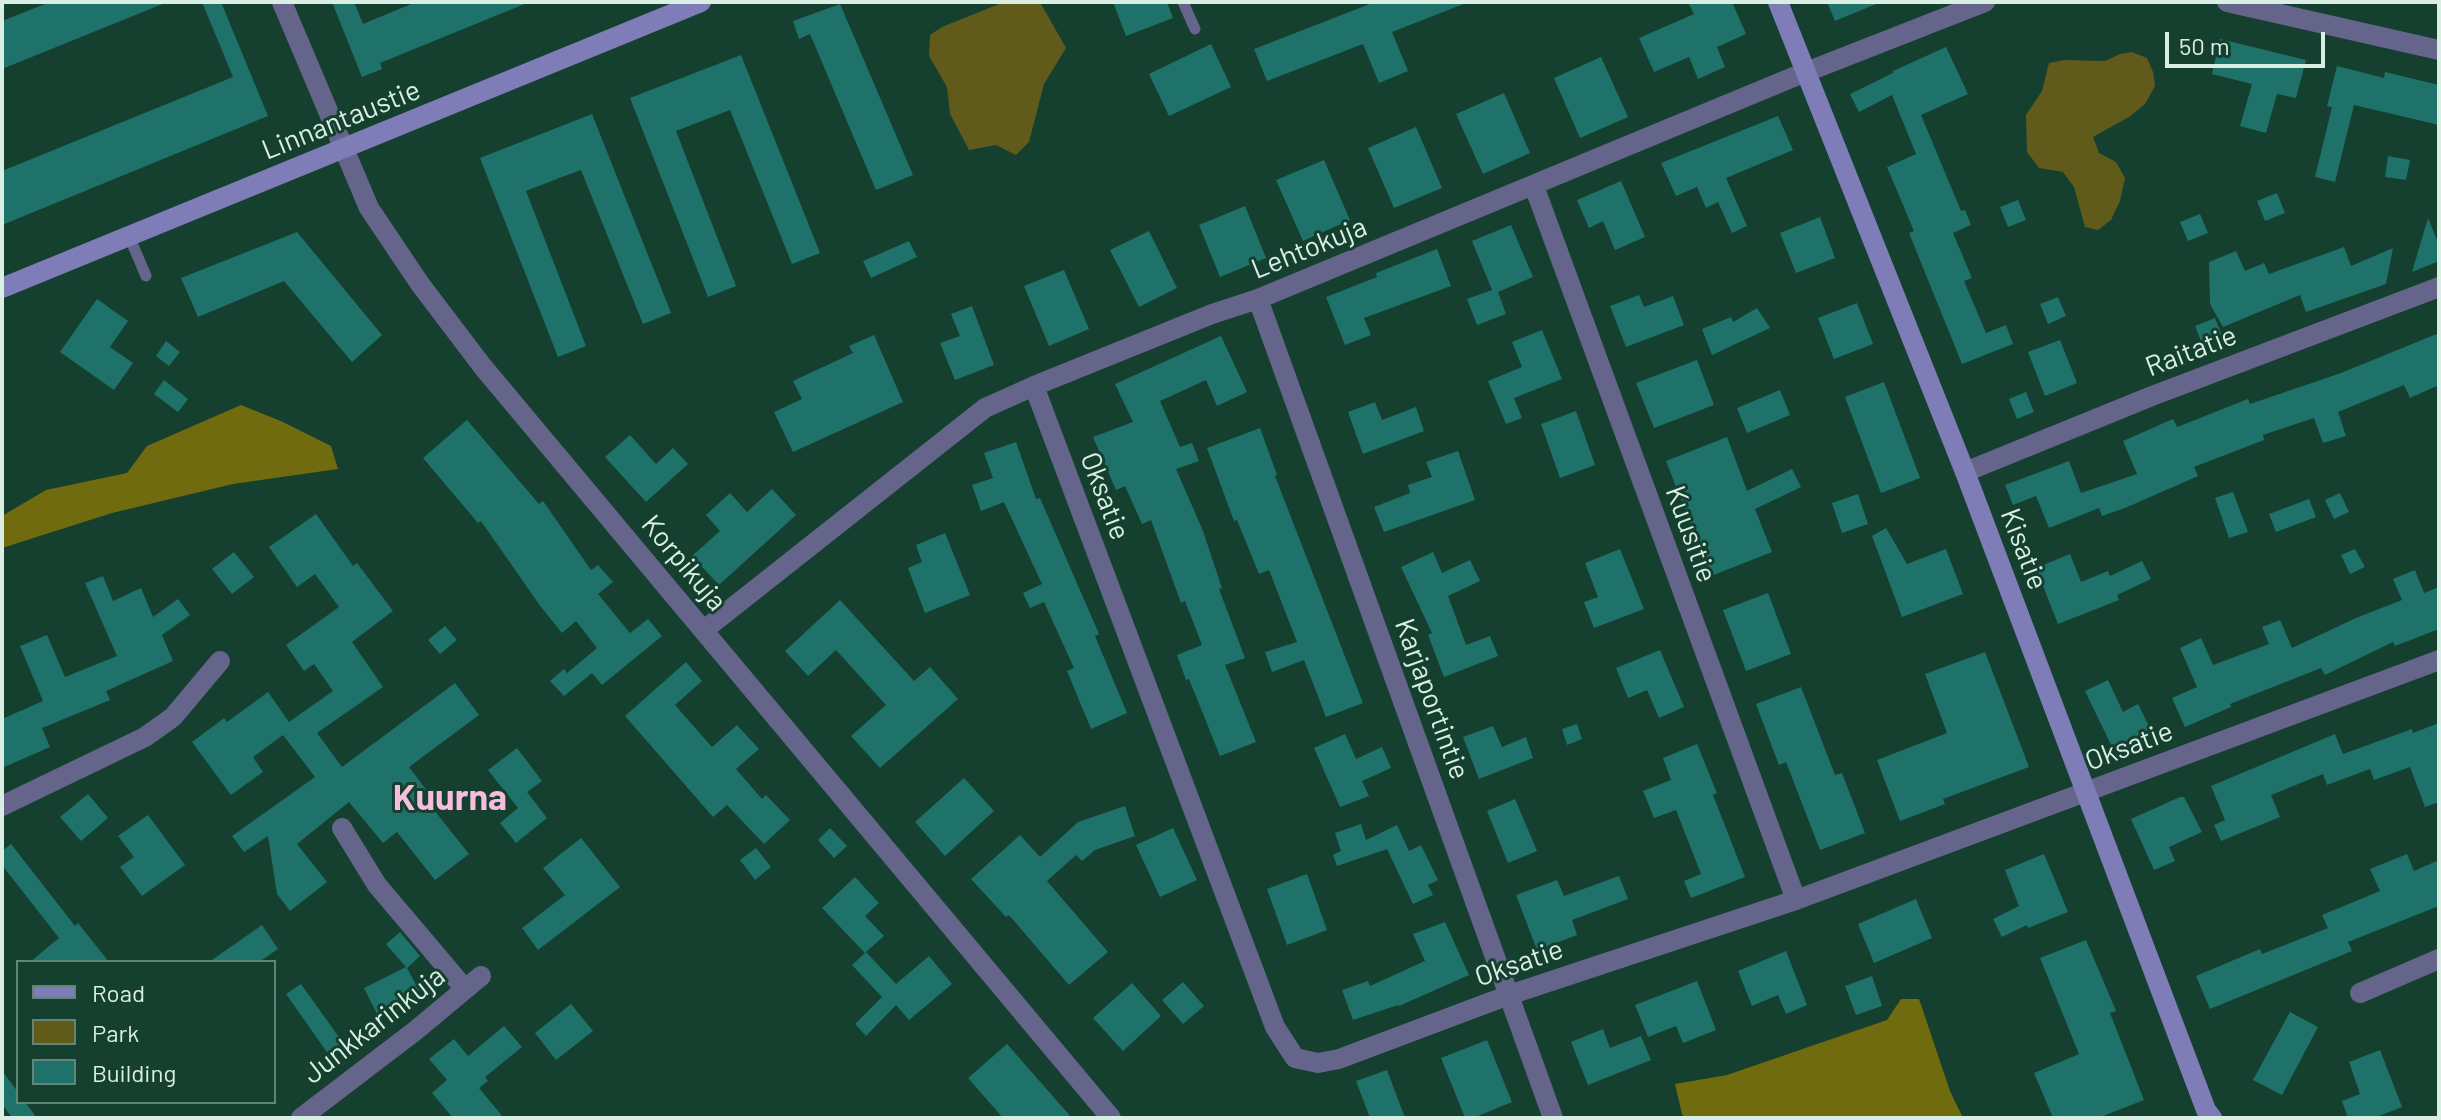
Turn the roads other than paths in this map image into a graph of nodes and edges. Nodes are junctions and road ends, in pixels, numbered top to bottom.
1 (282, 2) edge
2 (701, 2) edge
3 (1183, 2) edge
4 (1778, 2) edge
5 (1985, 2) edge
6 (2227, 2) edge
7 (1195, 29) dead end
8 (2439, 50) edge
9 (1807, 73) junction
10 (344, 149) junction
11 (1534, 186) junction
12 (129, 236) junction
13 (146, 276) dead end
14 (2439, 287) edge
15 (2, 288) edge
16 (1258, 299) junction
17 (1034, 386) junction
18 (1965, 472) junction
19 (704, 630) junction
20 (2439, 660) edge
21 (220, 661) dead end
22 (2086, 792) junction
23 (2, 806) edge
24 (342, 828) dead end
25 (1796, 900) junction
26 (2439, 959) edge
27 (2360, 993) dead end
28 (1509, 995) junction
29 (301, 1118) edge
30 (1111, 1118) edge
31 (1553, 1118) edge
32 (2212, 1118) edge

1 - 10 street, Korpikuja
2 - 10 street, Linnantaustie
3 - 7 lane
4 - 9 street, Kisatie
5 - 9 street, Lehtokuja
6 - 8 street
9 - 11 street, Lehtokuja
9 - 18 street, Kisatie
10 - 12 street, Linnantaustie
10 - 19 street, Korpikuja
11 - 16 street, Lehtokuja
11 - 25 street, Kuusitie
12 - 13 lane
12 - 15 street, Linnantaustie
14 - 18 street, Raitatie
16 - 17 street, Lehtokuja
16 - 28 street, Karjaportintie
17 - 19 street, Lehtokuja
17 - 28 street, Oksatie
18 - 22 street, Kisatie
19 - 30 street, Korpikuja
20 - 22 street, Oksatie
21 - 23 street
22 - 25 street, Oksatie
22 - 32 street, Kisatie
24 - 29 street, Junkkarinkuja
25 - 28 street, Oksatie
26 - 27 street
28 - 31 street, Karjaportintie

